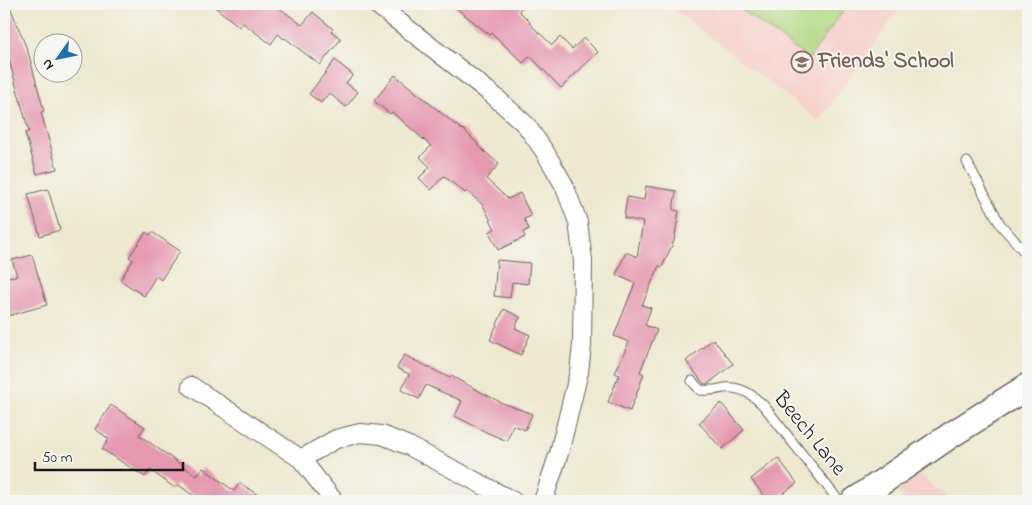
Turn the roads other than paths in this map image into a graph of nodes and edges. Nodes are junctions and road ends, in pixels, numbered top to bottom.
1 (376, 4) edge
2 (967, 162) dead end
3 (1028, 256) edge
4 (692, 381) dead end
5 (191, 386) dead end
6 (1028, 386) edge
7 (301, 459) junction
8 (334, 501) edge
9 (513, 501) edge
10 (542, 501) edge
11 (839, 501) edge
12 (854, 501) edge

1 - 10 street
2 - 3 lane
4 - 11 lane, Beech Lane
5 - 7 street
6 - 12 street
7 - 8 street
7 - 9 street

